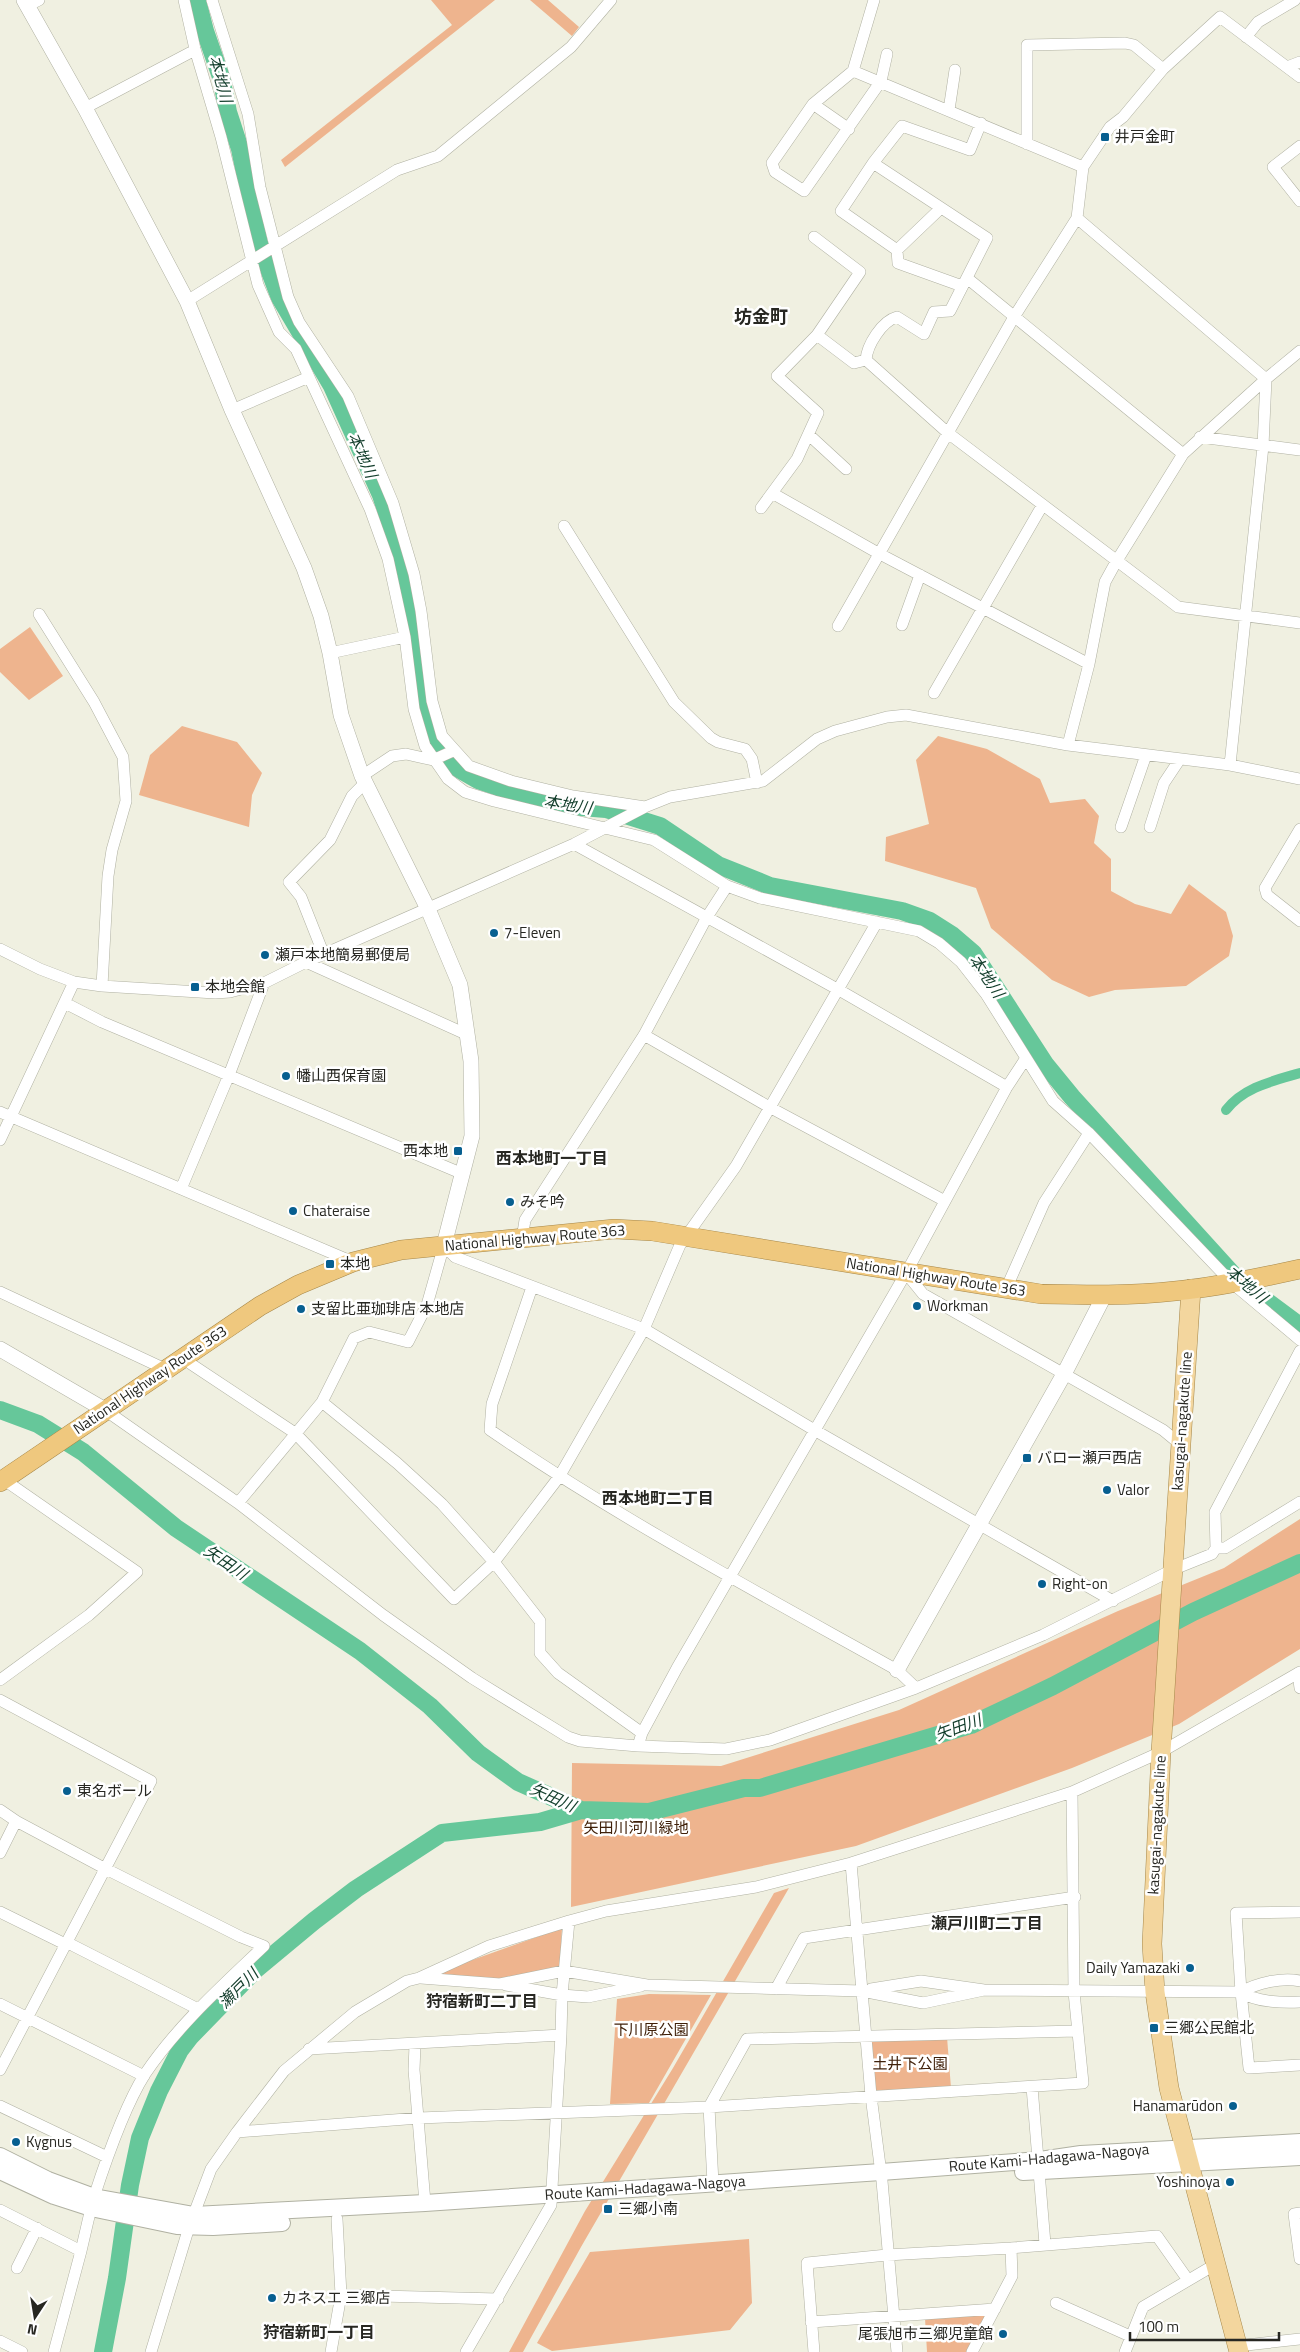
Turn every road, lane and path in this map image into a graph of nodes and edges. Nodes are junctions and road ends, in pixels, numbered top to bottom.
1 (184, 0) edge
2 (212, 0) edge
3 (610, 0) edge
4 (874, 0) edge
5 (1295, 0) edge
6 (30, 2) edge
7 (1246, 37) junction
8 (195, 50) junction
9 (887, 54) dead end
10 (1300, 62) edge
11 (1287, 67) junction
12 (956, 70) dead end
13 (1163, 70) junction
14 (853, 71) junction
15 (1300, 77) edge
16 (881, 81) junction
17 (813, 104) junction
18 (85, 108) junction
19 (949, 110) junction
20 (981, 123) junction
21 (849, 128) junction
22 (1027, 144) junction
23 (1300, 146) edge
24 (873, 163) junction
25 (1083, 167) junction
26 (1300, 201) edge
27 (941, 208) junction
28 (1077, 218) junction
29 (814, 237) dead end
30 (276, 246) junction
31 (898, 250) junction
32 (252, 262) junction
33 (964, 282) junction
34 (187, 301) junction
35 (1014, 317) junction
36 (817, 335) junction
37 (1300, 351) edge
38 (866, 360) junction
39 (309, 377) junction
40 (1266, 379) junction
41 (232, 410) junction
42 (948, 433) junction
43 (809, 435) junction
44 (1200, 437) junction
45 (1263, 446) junction
46 (1300, 450) edge
47 (1183, 454) junction
48 (846, 469) dead end
49 (772, 493) junction
50 (1042, 506) junction
51 (761, 508) dead end
52 (564, 526) dead end
53 (878, 553) junction
54 (1116, 562) junction
55 (920, 575) junction
56 (982, 608) junction
57 (39, 614) dead end
58 (1246, 617) junction
59 (1300, 623) edge
60 (902, 625) dead end
61 (838, 626) dead end
62 (405, 637) junction
63 (330, 653) junction
64 (1089, 664) junction
65 (934, 693) dead end
66 (1068, 745) junction
67 (453, 750) junction
68 (1146, 755) junction
69 (1180, 759) junction
70 (433, 760) junction
71 (1230, 765) junction
72 (1300, 778) edge
73 (363, 779) junction
74 (757, 783) junction
75 (645, 807) junction
76 (1121, 827) dead end
77 (1150, 827) dead end
78 (603, 828) junction
79 (1300, 830) edge
80 (574, 844) junction
81 (727, 886) junction
82 (428, 910) junction
83 (708, 917) junction
84 (1300, 921) edge
85 (877, 922) junction
86 (0, 949) edge
87 (324, 955) junction
88 (306, 962) junction
89 (74, 982) junction
90 (264, 983) junction
91 (102, 986) junction
92 (839, 990) junction
93 (65, 1004) junction
94 (468, 1035) junction
95 (644, 1035) junction
96 (1026, 1058) junction
97 (229, 1076) junction
98 (1007, 1087) junction
99 (771, 1108) junction
100 (5, 1114) edge
101 (1089, 1133) junction
102 (0, 1140) edge
103 (463, 1174) junction
104 (180, 1189) junction
105 (945, 1201) junction
106 (686, 1236) junction
107 (522, 1239) junction
108 (444, 1245) junction
109 (353, 1262) junction
110 (1300, 1269) edge
111 (906, 1273) junction
112 (1233, 1283) junction
113 (532, 1287) junction
114 (1006, 1289) junction
115 (1191, 1289) junction
116 (0, 1292) edge
117 (1104, 1296) junction
118 (644, 1329) junction
119 (1300, 1340) edge
120 (0, 1349) edge
121 (1300, 1351) edge
122 (184, 1357) junction
123 (165, 1369) junction
124 (1064, 1374) junction
125 (322, 1402) junction
126 (102, 1412) junction
127 (816, 1431) junction
128 (295, 1433) junction
129 (1180, 1444) junction
130 (559, 1477) junction
131 (3, 1479) edge
132 (1300, 1502) edge
133 (238, 1503) junction
134 (979, 1523) junction
135 (1216, 1548) junction
136 (494, 1562) junction
137 (1172, 1574) junction
138 (730, 1577) junction
139 (1114, 1601) junction
140 (897, 1670) junction
141 (1299, 1673) edge
142 (0, 1680) edge
143 (916, 1688) junction
144 (1300, 1688) edge
145 (0, 1700) edge
146 (642, 1733) junction
147 (638, 1746) junction
148 (1161, 1750) junction
149 (1072, 1792) junction
150 (0, 1810) edge
151 (16, 1821) junction
152 (0, 1853) edge
153 (851, 1863) junction
154 (104, 1868) junction
155 (1074, 1896) junction
156 (0, 1912) edge
157 (1300, 1912) edge
158 (569, 1921) junction
159 (856, 1930) junction
160 (65, 1944) junction
161 (564, 1971) junction
162 (419, 1978) junction
163 (1300, 1981) edge
164 (500, 1984) junction
165 (647, 1985) junction
166 (776, 1989) junction
167 (984, 1990) junction
168 (862, 1991) junction
169 (1074, 1992) junction
170 (1155, 1992) junction
171 (1241, 1992) junction
172 (562, 1994) junction
173 (1300, 2002) edge
174 (0, 2004) edge
175 (198, 2009) junction
176 (28, 2016) junction
177 (1077, 2030) junction
178 (562, 2035) junction
179 (866, 2035) junction
180 (415, 2045) junction
181 (308, 2050) junction
182 (1300, 2065) edge
183 (0, 2070) edge
184 (144, 2076) junction
185 (1032, 2087) junction
186 (871, 2096) junction
187 (0, 2106) edge
188 (709, 2107) junction
189 (556, 2111) junction
190 (419, 2118) junction
191 (237, 2132) junction
192 (1300, 2142) edge
193 (1188, 2154) junction
194 (0, 2156) edge
195 (107, 2157) junction
196 (1300, 2157) edge
197 (1040, 2165) junction
198 (0, 2171) edge
199 (882, 2176) junction
200 (712, 2183) junction
201 (552, 2200) junction
202 (425, 2203) junction
203 (96, 2204) junction
204 (0, 2210) edge
205 (1300, 2213) edge
206 (337, 2219) junction
207 (185, 2221) junction
208 (36, 2228) junction
209 (1045, 2244) junction
210 (1011, 2248) junction
211 (82, 2251) junction
212 (887, 2255) junction
213 (1300, 2258) edge
214 (1216, 2264) junction
215 (17, 2268) dead end
216 (1188, 2280) junction
217 (341, 2295) junction
218 (498, 2299) junction
219 (1056, 2303) dead end
220 (995, 2309) junction
221 (892, 2315) junction
222 (811, 2322) junction
223 (1130, 2336) junction
224 (1300, 2339) edge
225 (0, 2341) edge
226 (1238, 2349) edge
227 (22, 2352) edge
228 (54, 2352) edge
229 (151, 2352) edge
230 (331, 2352) edge
231 (466, 2352) edge
232 (814, 2352) edge
233 (897, 2352) edge
234 (972, 2352) edge
235 (1125, 2352) edge

1 - 8 street
2 - 30 street
3 - 30 street
4 - 14 street
5 - 7 street
6 - 18 street
7 - 11 street
7 - 13 street
8 - 18 street
8 - 32 street
9 - 16 street
10 - 11 street
11 - 15 street
12 - 19 street
13 - 22 street
13 - 25 street
14 - 16 street
14 - 17 street
16 - 19 street
16 - 21 street
17 - 21 street
17 - 21 street
18 - 34 street
19 - 20 street
20 - 22 street
20 - 24 street
22 - 25 street
23 - 26 street
24 - 27 street
24 - 31 street
25 - 28 street
27 - 31 street
27 - 33 street
28 - 35 street
28 - 40 street
29 - 36 street
30 - 32 street
30 - 67 street
31 - 33 street
32 - 34 street
32 - 39 street
33 - 35 street
33 - 38 street
34 - 41 street
35 - 42 street
35 - 47 street
36 - 38 street
36 - 43 street
37 - 40 street
38 - 42 street
39 - 41 street
39 - 62 street
40 - 44 street
40 - 45 street
41 - 63 street
42 - 50 street
42 - 53 street
43 - 48 street
43 - 49 street
44 - 45 street
44 - 47 street
45 - 46 street
45 - 58 street
47 - 54 street
49 - 51 street
49 - 53 street
50 - 54 street
50 - 56 street
52 - 74 street
53 - 55 street
53 - 61 street
54 - 58 street
54 - 64 street
55 - 56 street
55 - 60 street
56 - 64 street
56 - 65 street
57 - 91 street
58 - 59 street
58 - 71 street
62 - 63 street
62 - 70 street
63 - 73 street
64 - 66 street
66 - 68 street
66 - 74 street
67 - 70 street
67 - 75 street
68 - 69 street
68 - 76 street
69 - 71 street
69 - 77 street
70 - 73 street
70 - 78 street
71 - 72 street
73 - 82 street
73 - 87 street
74 - 75 street
75 - 78 street
78 - 80 street
78 - 81 street
79 - 84 street
80 - 82 street
80 - 83 street
81 - 83 street
81 - 85 street
82 - 87 street
82 - 94 street
83 - 92 street
83 - 95 street
85 - 92 street
85 - 96 street
86 - 89 street
87 - 88 street
88 - 90 street
88 - 94 street
89 - 91 street
89 - 93 street
90 - 91 street
90 - 97 street
92 - 98 street
92 - 99 street
93 - 97 street
93 - 100 street
94 - 103 street
95 - 99 street
95 - 107 street
96 - 98 street
96 - 101 street
97 - 103 street
97 - 104 street
98 - 105 street
99 - 105 street
99 - 106 street
100 - 102 street
100 - 104 street
101 - 112 street
101 - 114 street
103 - 108 street
104 - 109 street
105 - 111 street
106 - 107 highway, National Highway Route 363
106 - 111 highway, National Highway Route 363
106 - 118 street
107 - 108 highway, National Highway Route 363
108 - 109 highway, National Highway Route 363
108 - 113 street
108 - 125 street
109 - 122 highway, National Highway Route 363
110 - 112 highway, National Highway Route 363
111 - 114 highway, National Highway Route 363
111 - 124 street
111 - 127 street
112 - 115 highway, National Highway Route 363
112 - 119 street
113 - 118 street
113 - 130 street
114 - 117 highway, National Highway Route 363
115 - 117 highway, National Highway Route 363
115 - 129 main road, kasugai-nagakute line
116 - 123 street
117 - 124 street
118 - 127 street
118 - 130 street
120 - 126 street
121 - 135 street
122 - 123 highway, National Highway Route 363
122 - 128 street
123 - 126 highway, National Highway Route 363
124 - 129 street
124 - 134 street
125 - 128 street
125 - 136 street
126 - 131 highway, National Highway Route 363
126 - 133 street
127 - 134 street
127 - 138 street
128 - 133 street
128 - 136 street
129 - 137 main road, kasugai-nagakute line
130 - 136 street
130 - 138 street
131 - 142 street
132 - 135 street
133 - 147 street
134 - 139 street
134 - 140 street
135 - 137 street
136 - 146 street
137 - 139 street
137 - 148 main road, kasugai-nagakute line
138 - 140 street
138 - 146 street
139 - 143 street
140 - 143 street
141 - 144 street
141 - 148 street
143 - 147 street
145 - 154 street
146 - 147 street
148 - 149 street
148 - 170 main road, kasugai-nagakute line
149 - 153 street
149 - 155 street
150 - 151 street
151 - 152 street
151 - 154 street
153 - 158 street
153 - 159 street
154 - 160 street
154 - 175 street
155 - 159 street
155 - 169 street
156 - 160 street
157 - 171 street
158 - 161 street
158 - 162 street
159 - 166 street
159 - 168 street
160 - 175 street
160 - 176 street
161 - 164 street
161 - 165 street
161 - 172 street
162 - 164 street
162 - 181 street
163 - 171 street
164 - 172 street
165 - 166 street
165 - 172 street
166 - 168 street
167 - 168 street
167 - 168 street
167 - 169 street
168 - 179 street
169 - 170 street
169 - 177 street
170 - 171 street
170 - 193 main road, kasugai-nagakute line
171 - 173 street
171 - 182 street
172 - 178 street
174 - 176 street
175 - 184 street
176 - 183 street
176 - 184 street
177 - 179 street
177 - 185 street
178 - 180 street
178 - 189 street
179 - 186 street
179 - 188 street
180 - 181 street
180 - 190 street
181 - 191 street
184 - 195 street
185 - 186 street
185 - 197 street
186 - 188 street
186 - 199 street
187 - 195 street
188 - 189 street
188 - 200 street
189 - 190 street
189 - 201 street
190 - 191 street
190 - 202 street
191 - 207 street
192 - 193 main road, Route Kami-Hadagawa-Nagoya
193 - 196 main road, Route Kami-Hadagawa-Nagoya
193 - 197 main road, Route Kami-Hadagawa-Nagoya
193 - 214 main road, kasugai-nagakute line
194 - 203 main road, Route Kami-Hadagawa-Nagoya
195 - 203 street
197 - 199 main road, Route Kami-Hadagawa-Nagoya
197 - 209 street
198 - 203 main road, Route Kami-Hadagawa-Nagoya
199 - 200 main road, Route Kami-Hadagawa-Nagoya
199 - 201 main road, Route Kami-Hadagawa-Nagoya
199 - 212 street
200 - 201 main road, Route Kami-Hadagawa-Nagoya
201 - 202 main road, Route Kami-Hadagawa-Nagoya
201 - 206 main road, Route Kami-Hadagawa-Nagoya
201 - 218 street
202 - 207 main road, Route Kami-Hadagawa-Nagoya
203 - 207 main road, Route Kami-Hadagawa-Nagoya
203 - 211 street
204 - 208 street
205 - 213 street
206 - 207 main road, Route Kami-Hadagawa-Nagoya
206 - 217 street
207 - 229 street
208 - 211 street
208 - 215 street
209 - 210 street
209 - 216 street
210 - 212 street
210 - 220 street
211 - 228 street
212 - 221 street
212 - 222 street
214 - 216 street
214 - 226 main road, kasugai-nagakute line
216 - 223 street
217 - 218 street
217 - 230 street
218 - 231 street
219 - 223 street
220 - 221 street
220 - 234 street
221 - 222 street
221 - 233 street
222 - 232 street
223 - 235 street
224 - 226 street
225 - 227 street

